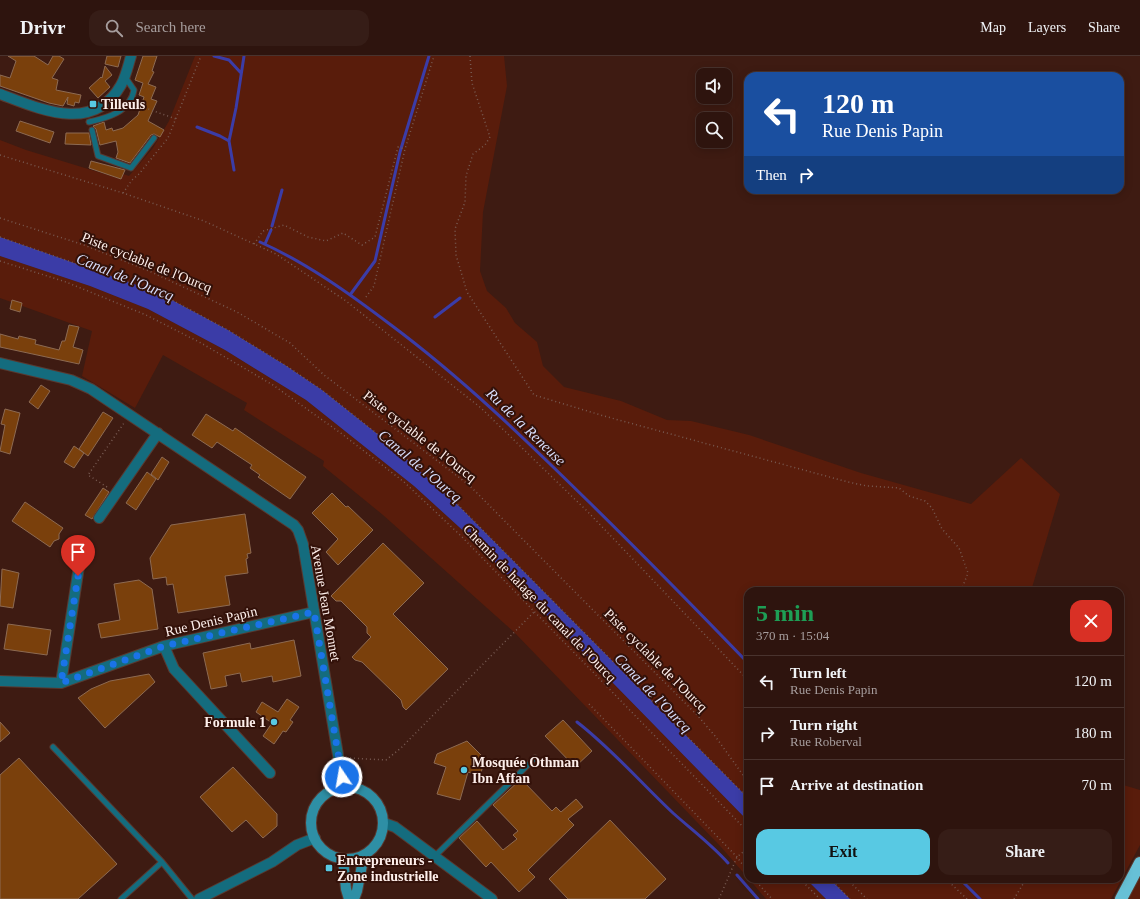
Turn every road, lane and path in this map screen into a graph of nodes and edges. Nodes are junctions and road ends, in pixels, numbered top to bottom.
1 (131, 56) edge
2 (200, 56) edge
3 (434, 56) edge
4 (470, 56) edge
5 (124, 77) junction
6 (0, 94) edge
7 (129, 102) junction
8 (86, 111) junction
9 (176, 119) junction
10 (90, 126) junction
11 (154, 138) dead end
12 (406, 149) junction
13 (0, 155) edge
14 (123, 193) junction
15 (0, 218) edge
16 (0, 237) edge
17 (254, 244) junction
18 (0, 261) edge
19 (366, 297) dead end
20 (0, 362) edge
21 (130, 415) junction
22 (158, 433) junction
23 (116, 493) junction
24 (99, 518) dead end
25 (80, 560) dead end
26 (963, 587) edge
27 (314, 612) junction
28 (534, 612) junction
29 (164, 646) junction
30 (744, 676) edge
31 (0, 681) edge
32 (61, 683) junction
33 (589, 704) dead end
34 (52, 747) dead end
35 (535, 758) dead end
36 (350, 765) dead end
37 (270, 773) dead end
38 (744, 776) edge
39 (345, 786) junction
40 (744, 794) edge
41 (384, 823) junction
42 (744, 828) edge
43 (314, 838) junction
44 (744, 851) edge
45 (364, 855) junction
46 (435, 856) junction
47 (737, 857) junction
48 (343, 859) junction
49 (162, 862) junction
50 (1140, 863) edge
51 (744, 867) edge
52 (758, 883) edge
53 (804, 883) edge
54 (834, 883) edge
55 (851, 883) edge
56 (950, 883) edge
57 (1024, 883) edge
58 (121, 899) edge
59 (192, 899) edge
60 (199, 899) edge
61 (350, 899) edge
62 (354, 899) edge
63 (492, 899) edge
64 (719, 899) edge
65 (772, 899) edge
66 (820, 899) edge
67 (850, 899) edge
68 (867, 899) edge
69 (967, 899) edge
70 (1014, 899) edge
71 (1121, 899) edge

1 - 5 street
2 - 9 path
3 - 12 path
4 - 26 path
5 - 7 lane
5 - 8 street
6 - 8 street
7 - 9 path
7 - 10 lane
8 - 10 lane
9 - 14 path
10 - 11 lane
12 - 17 path
12 - 19 path
13 - 14 path
14 - 17 path
15 - 38 path, Piste cyclable de l'Ourcq
16 - 40 path
17 - 30 path
18 - 28 path, Chemin de halage du canal de l'Ourcq
20 - 21 street, Avenue Jean Monnet
21 - 22 street, Avenue Jean Monnet
21 - 23 path
22 - 23 street
22 - 27 street, Avenue Jean Monnet
23 - 24 street
25 - 32 street
27 - 29 street, Rue Denis Papin
27 - 39 street, Avenue Jean Monnet
28 - 36 path
28 - 42 path, Chemin de halage du canal de l'Ourcq
29 - 32 street, Rue Denis Papin
29 - 37 street
31 - 32 street, Rue Denis Papin
33 - 47 path
34 - 49 lane
35 - 46 lane
39 - 41 street
39 - 43 street
41 - 45 street
41 - 46 street
43 - 48 street
43 - 60 street
44 - 47 path
45 - 48 street
45 - 62 street
46 - 63 street
47 - 51 path
47 - 64 path
48 - 61 street
49 - 58 lane
49 - 59 lane
50 - 71 highway
52 - 65 path
53 - 66 path
54 - 67 path
55 - 68 path
56 - 69 path
57 - 70 path

